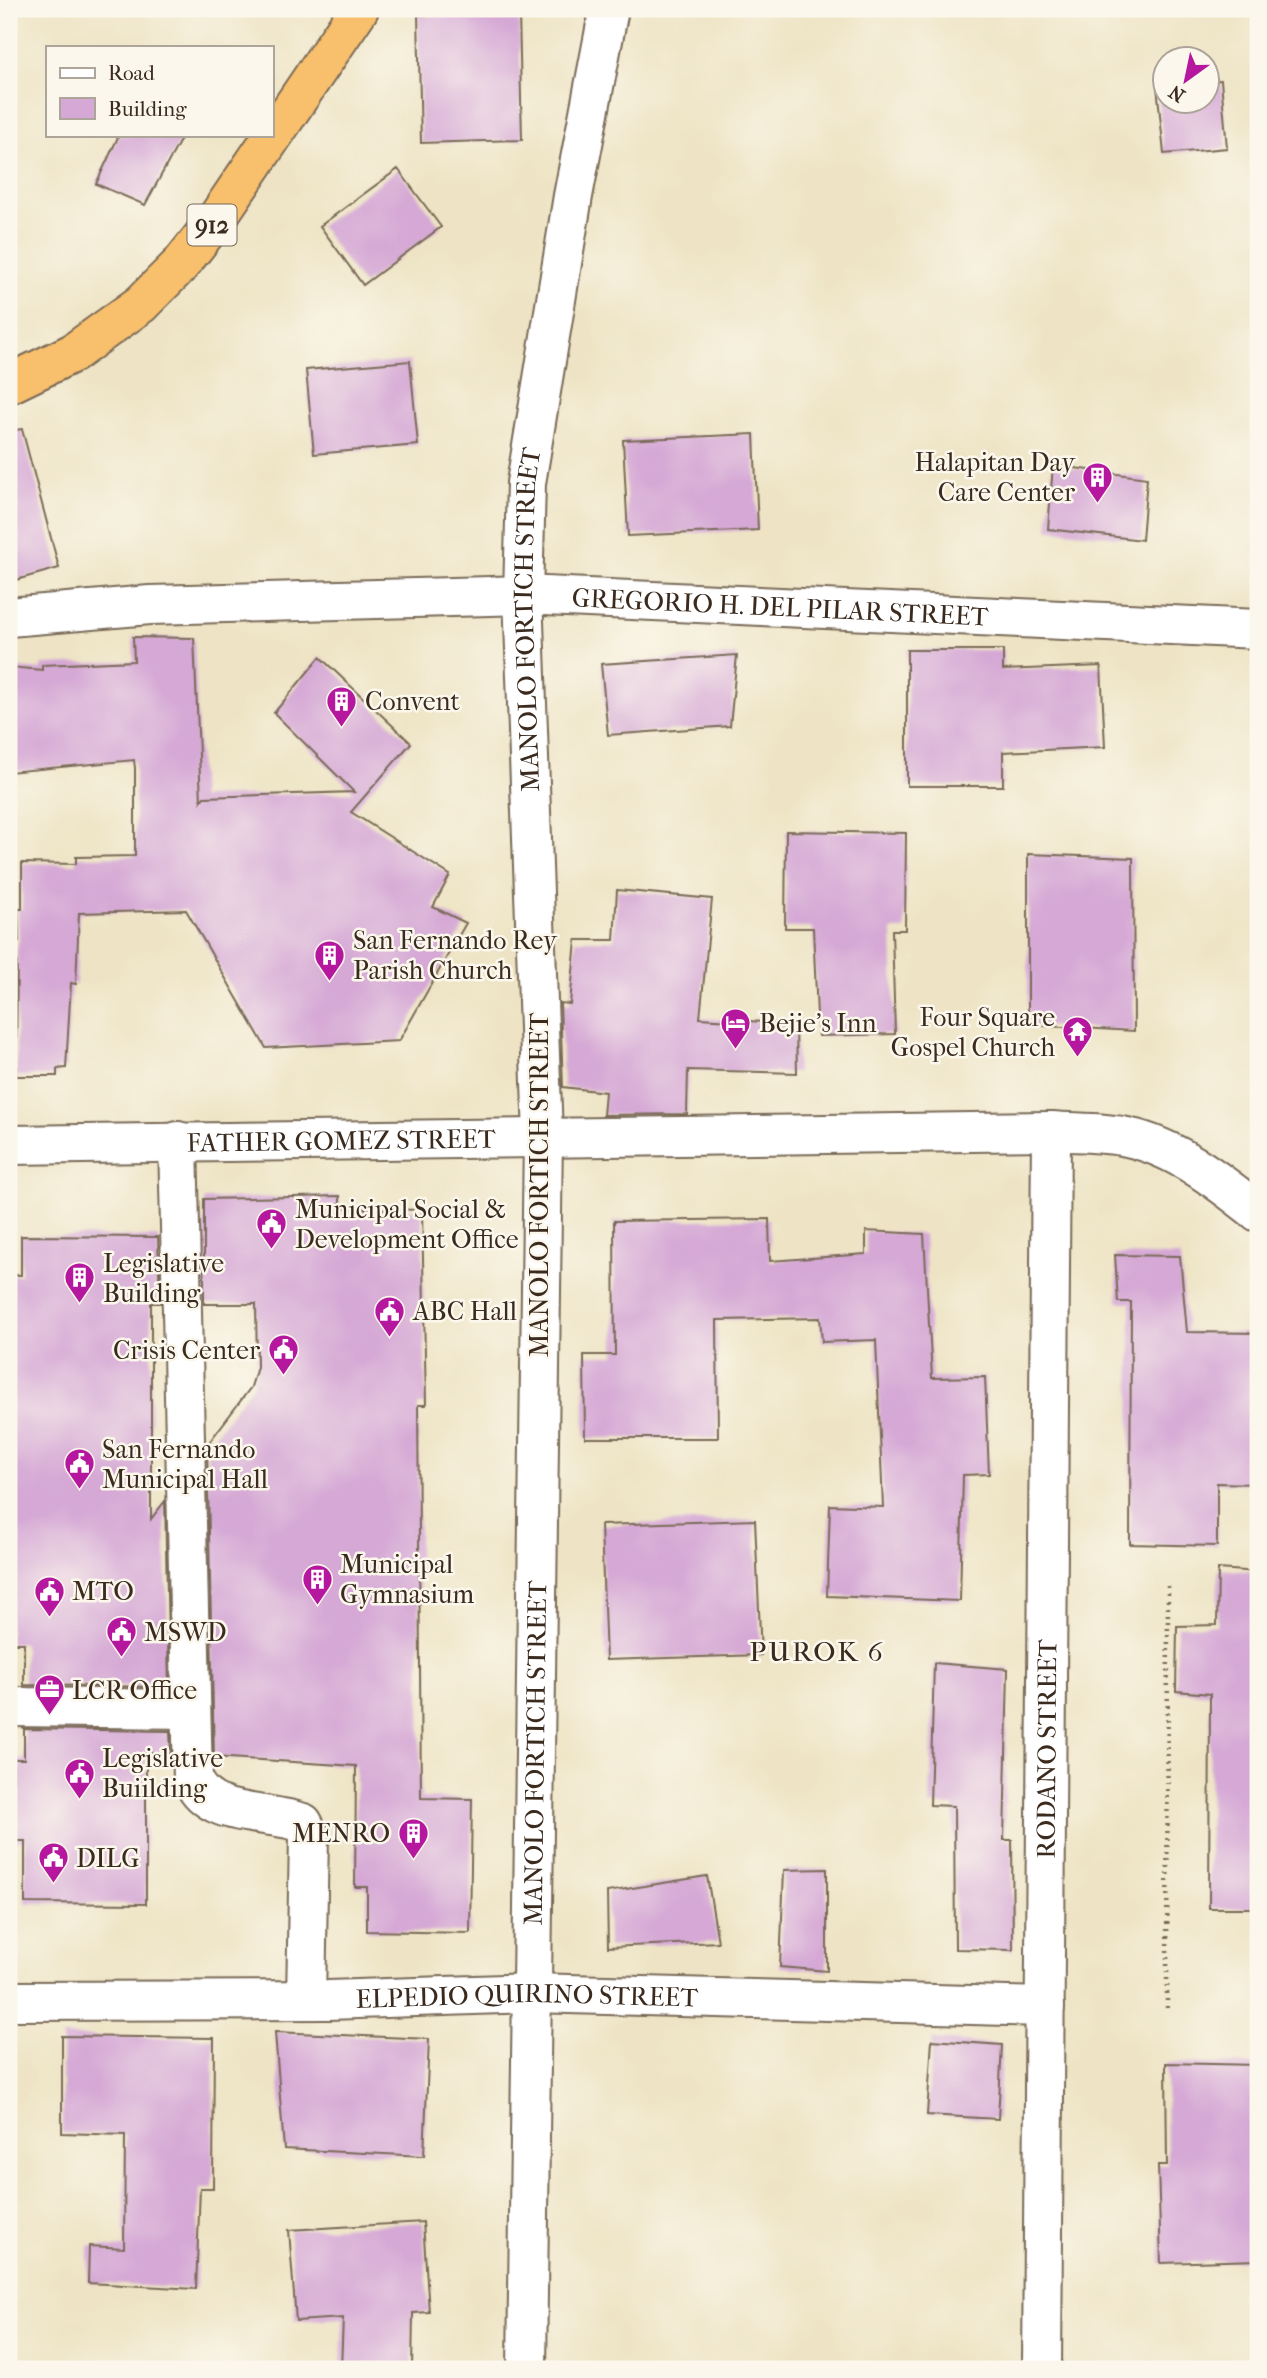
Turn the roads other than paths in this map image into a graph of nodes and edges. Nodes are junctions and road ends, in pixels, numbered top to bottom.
1 (359, 9) edge
2 (609, 9) edge
3 (273, 136) edge
4 (273, 136) edge
5 (9, 384) edge
6 (523, 595) junction
7 (9, 617) edge
8 (1258, 629) edge
9 (1051, 1131) junction
10 (543, 1136) junction
11 (178, 1141) junction
12 (9, 1145) edge
13 (1258, 1212) edge
14 (9, 1707) edge
15 (191, 1710) junction
16 (533, 1993) junction
17 (306, 2000) junction
18 (9, 2001) edge
19 (1045, 2007) junction
20 (527, 2369) edge
21 (1042, 2369) edge

1 - 3 highway, 912
2 - 6 street, MANOLO FORTICH STREET
4 - 5 highway, 912
6 - 7 street, GREGORIO H. DEL PILAR STREET
6 - 8 street, GREGORIO H. DEL PILAR STREET
6 - 10 street, MANOLO FORTICH STREET
9 - 10 street, FATHER GOMEZ STREET
9 - 13 street, FATHER GOMEZ STREET
9 - 19 street, RODANO STREET
10 - 11 street, FATHER GOMEZ STREET
10 - 16 street, MANOLO FORTICH STREET
11 - 12 street, FATHER GOMEZ STREET
11 - 15 street
14 - 15 street
15 - 17 street
16 - 17 street, ELPEDIO QUIRINO STREET
16 - 19 street, ELPEDIO QUIRINO STREET
16 - 20 street, MANOLO FORTICH STREET
17 - 18 street, ELPEDIO QUIRINO STREET
19 - 21 street, RODANO STREET

